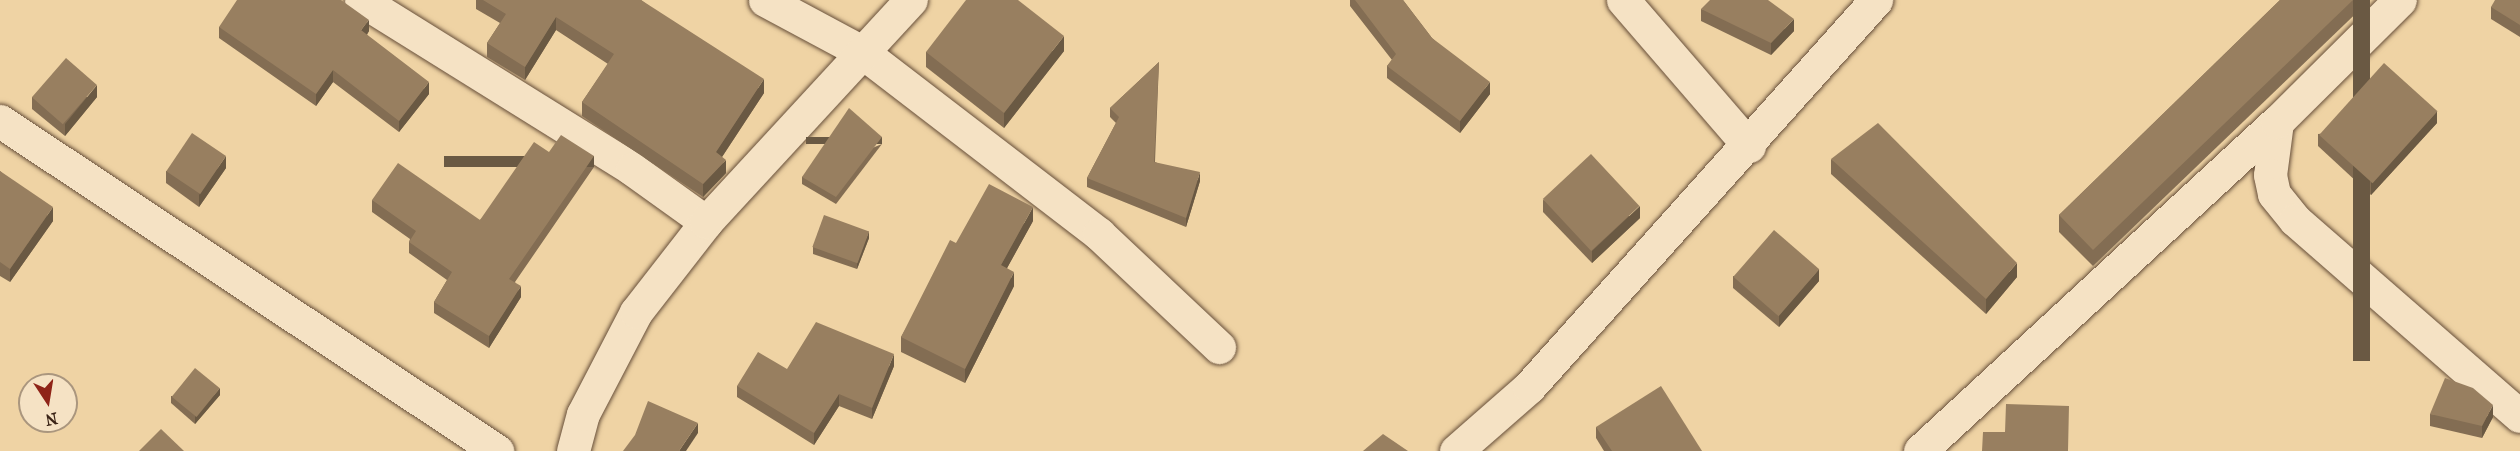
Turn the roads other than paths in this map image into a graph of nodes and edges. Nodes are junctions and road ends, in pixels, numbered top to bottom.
1 (361, 0) edge
2 (765, 0) edge
3 (911, 0) edge
4 (1623, 0) edge
5 (1875, 0) edge
6 (2400, 0) edge
7 (861, 52) junction
8 (0, 121) edge
9 (2277, 122) junction
10 (1749, 146) junction
11 (706, 222) junction
12 (1219, 348) dead end
13 (2520, 416) edge
14 (497, 451) edge
15 (573, 451) edge
16 (1456, 451) edge
17 (1920, 451) edge

1 - 11 street
2 - 7 street
3 - 7 street
4 - 10 street
5 - 10 street
6 - 9 street
7 - 11 street
7 - 12 street
8 - 14 street
9 - 13 street
9 - 17 street
10 - 16 street
11 - 15 street

